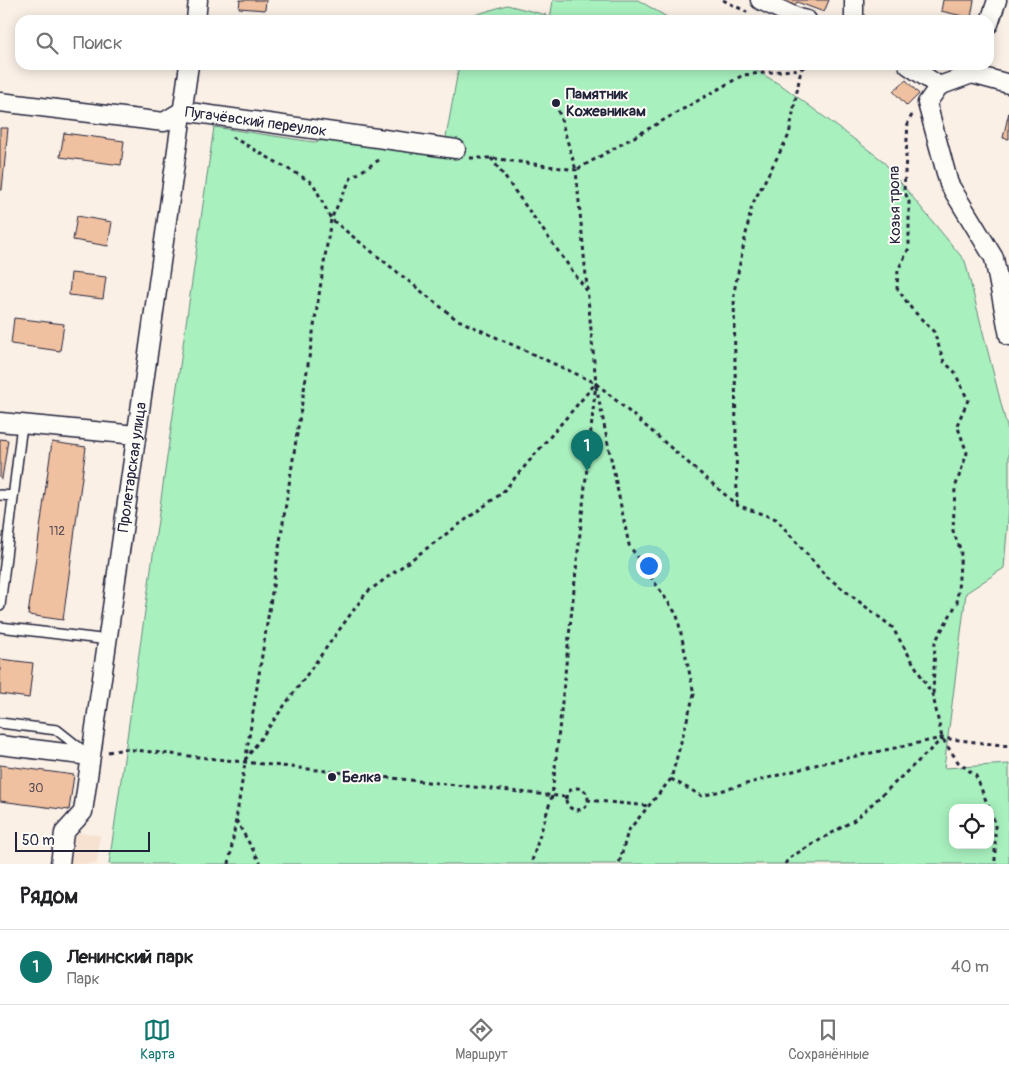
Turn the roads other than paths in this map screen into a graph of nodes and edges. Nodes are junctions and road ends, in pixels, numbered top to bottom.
1 (198, 0) edge
2 (760, 0) edge
3 (854, 0) edge
4 (997, 0) edge
5 (196, 15) edge
6 (792, 15) edge
7 (854, 15) edge
8 (992, 15) edge
9 (188, 70) edge
10 (915, 70) edge
11 (974, 70) edge
12 (1009, 84) edge
13 (939, 86) junction
14 (0, 102) edge
15 (182, 111) junction
16 (460, 154) road end
17 (1002, 260) edge
18 (1009, 336) edge
19 (0, 422) edge
20 (22, 424) junction
21 (136, 435) junction
22 (0, 495) edge
23 (13, 496) junction
24 (0, 606) edge
25 (0, 627) edge
26 (109, 640) junction
27 (0, 723) edge
28 (0, 745) edge
29 (90, 756) junction
30 (60, 864) edge

1 - 5 street
2 - 6 street
3 - 7 street
4 - 8 street
9 - 15 street, Пролетарская улица
10 - 13 street
11 - 12 street
11 - 13 street
13 - 17 street
14 - 15 street, Пугачёвский переулок
15 - 16 street, Пугачёвский переулок
15 - 21 street, Пролетарская улица
17 - 18 street
19 - 20 street
20 - 21 street
20 - 23 lane
21 - 26 street, Пролетарская улица
22 - 23 lane
23 - 24 lane
25 - 26 lane
26 - 29 street, Пролетарская улица
27 - 29 lane
28 - 29 street
29 - 30 street, Пролетарская улица

